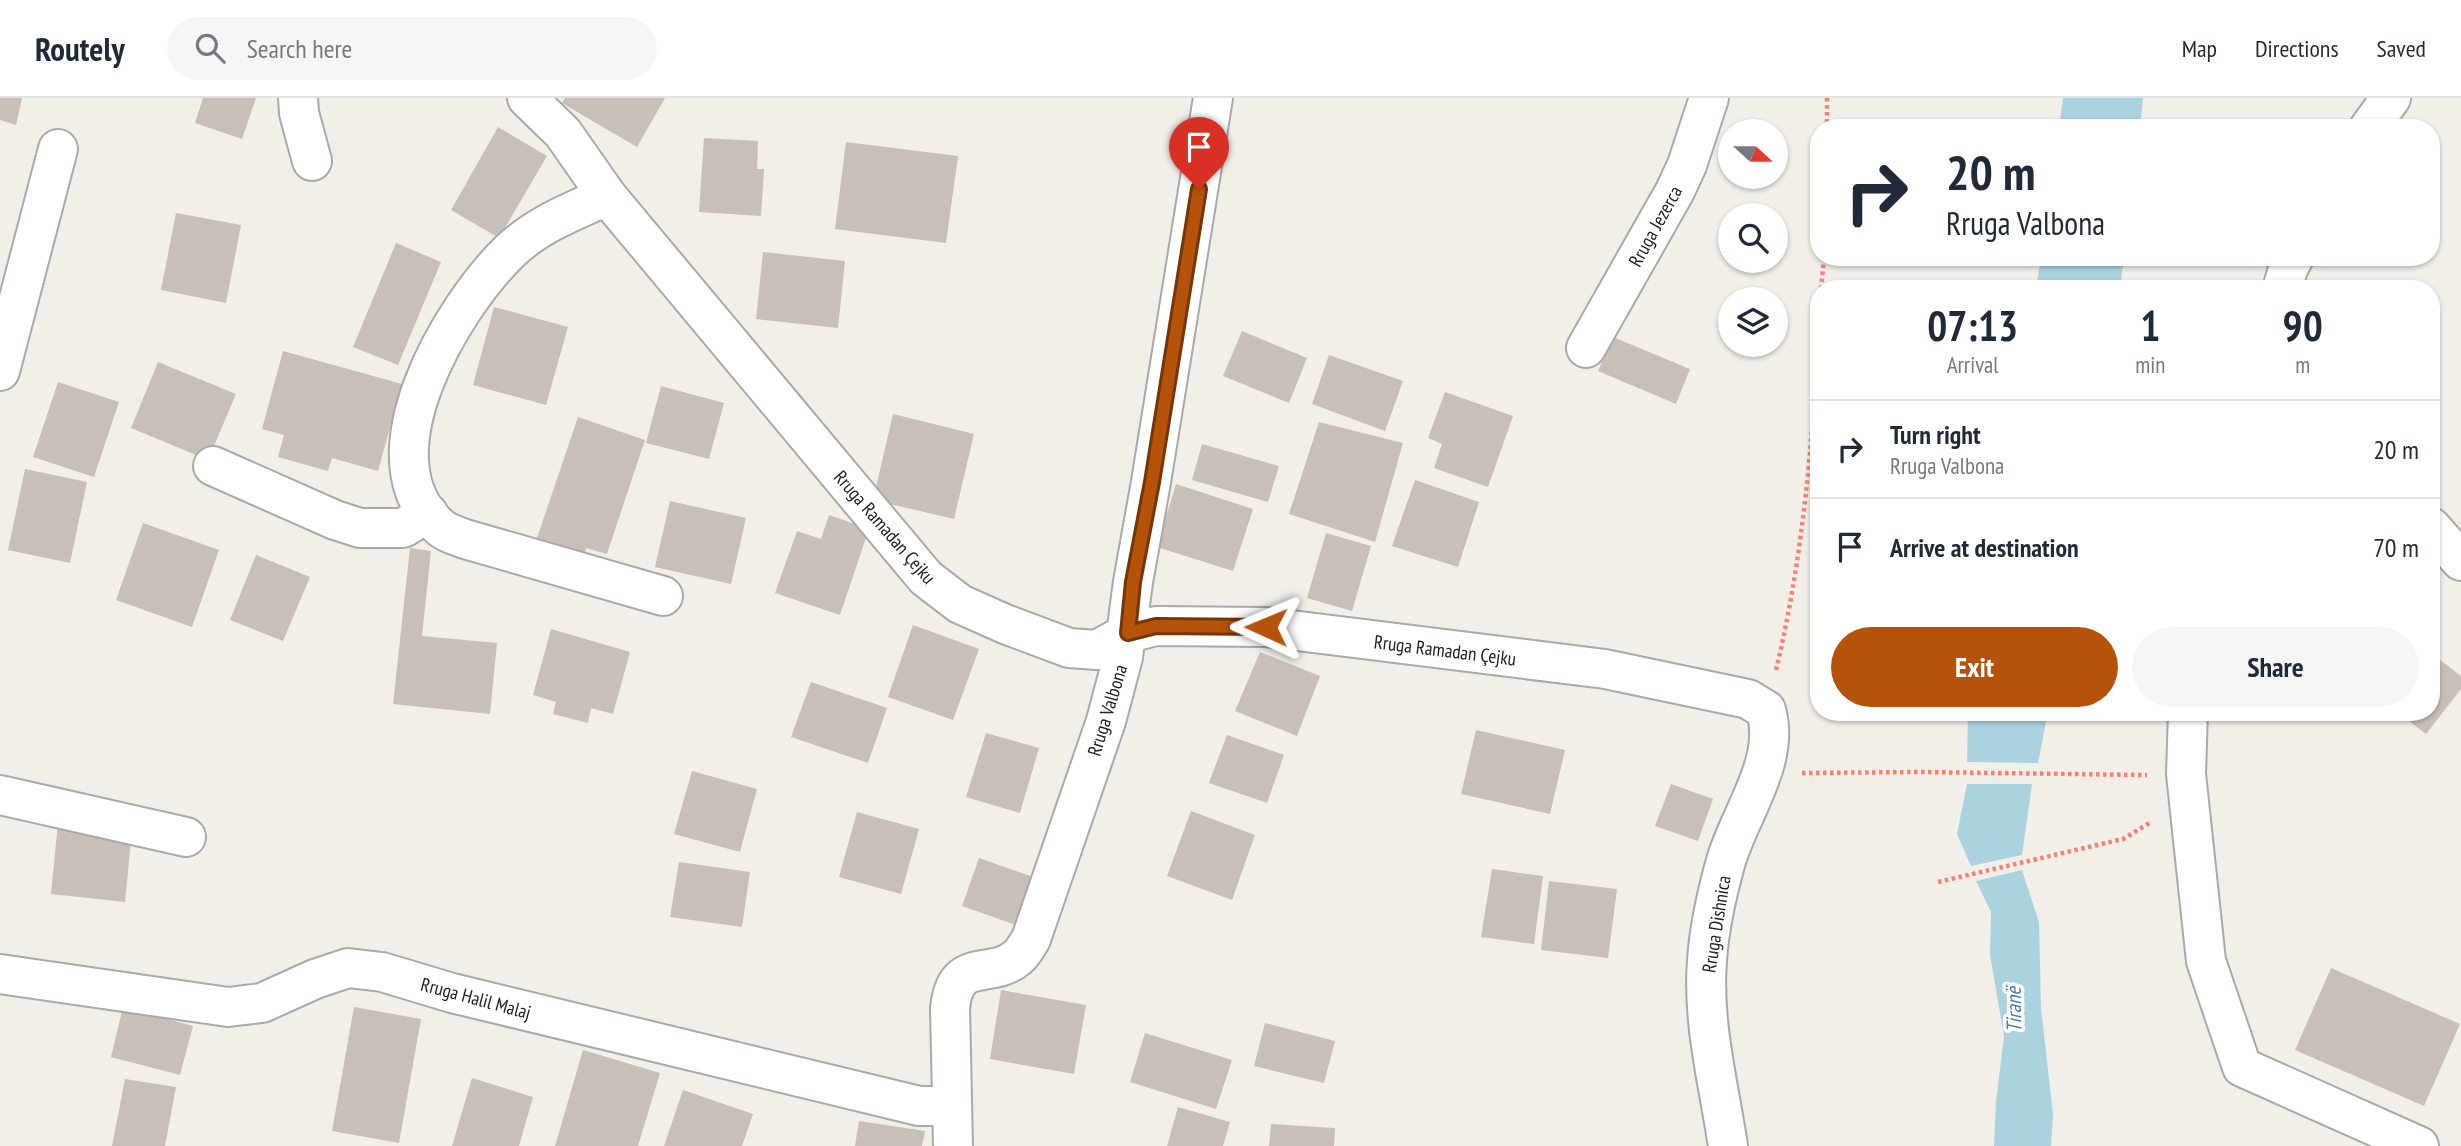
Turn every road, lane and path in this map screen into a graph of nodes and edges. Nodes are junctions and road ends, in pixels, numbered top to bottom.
1 (298, 98) edge
2 (527, 98) edge
3 (1213, 98) edge
4 (1709, 98) edge
5 (1827, 98) edge
6 (2391, 98) edge
7 (1827, 119) edge
8 (2376, 119) edge
9 (58, 149) dead end
10 (312, 161) dead end
11 (607, 196) junction
12 (1586, 348) dead end
13 (0, 371) edge
14 (1810, 449) edge
15 (213, 466) dead end
16 (428, 513) junction
17 (2440, 537) edge
18 (2461, 561) edge
19 (663, 596) dead end
20 (1128, 633) junction
21 (1766, 710) junction
22 (2188, 721) edge
23 (1796, 773) dead end
24 (2125, 775) dead end
25 (0, 794) edge
26 (186, 837) dead end
27 (2123, 839) dead end
28 (1938, 882) dead end
29 (0, 974) edge
30 (952, 1106) junction
31 (953, 1146) edge
32 (1728, 1146) edge
33 (2419, 1146) edge

1 - 10 street
2 - 11 street, Rruga Ramadan Çejku
3 - 20 street, Rruga Valbona
4 - 12 street, Rruga Jezerca
5 - 7 path
6 - 8 street
9 - 13 street
11 - 16 street
11 - 20 street, Rruga Ramadan Çejku
14 - 21 path
15 - 16 street
16 - 19 street
17 - 18 street
20 - 21 street, Rruga Ramadan Çejku
20 - 30 street, Rruga Valbona
21 - 32 street, Rruga Dishnica
22 - 33 street
23 - 24 path
25 - 26 street
27 - 28 path
29 - 30 street, Rruga Halil Malaj
30 - 31 street, Rruga Valbona

